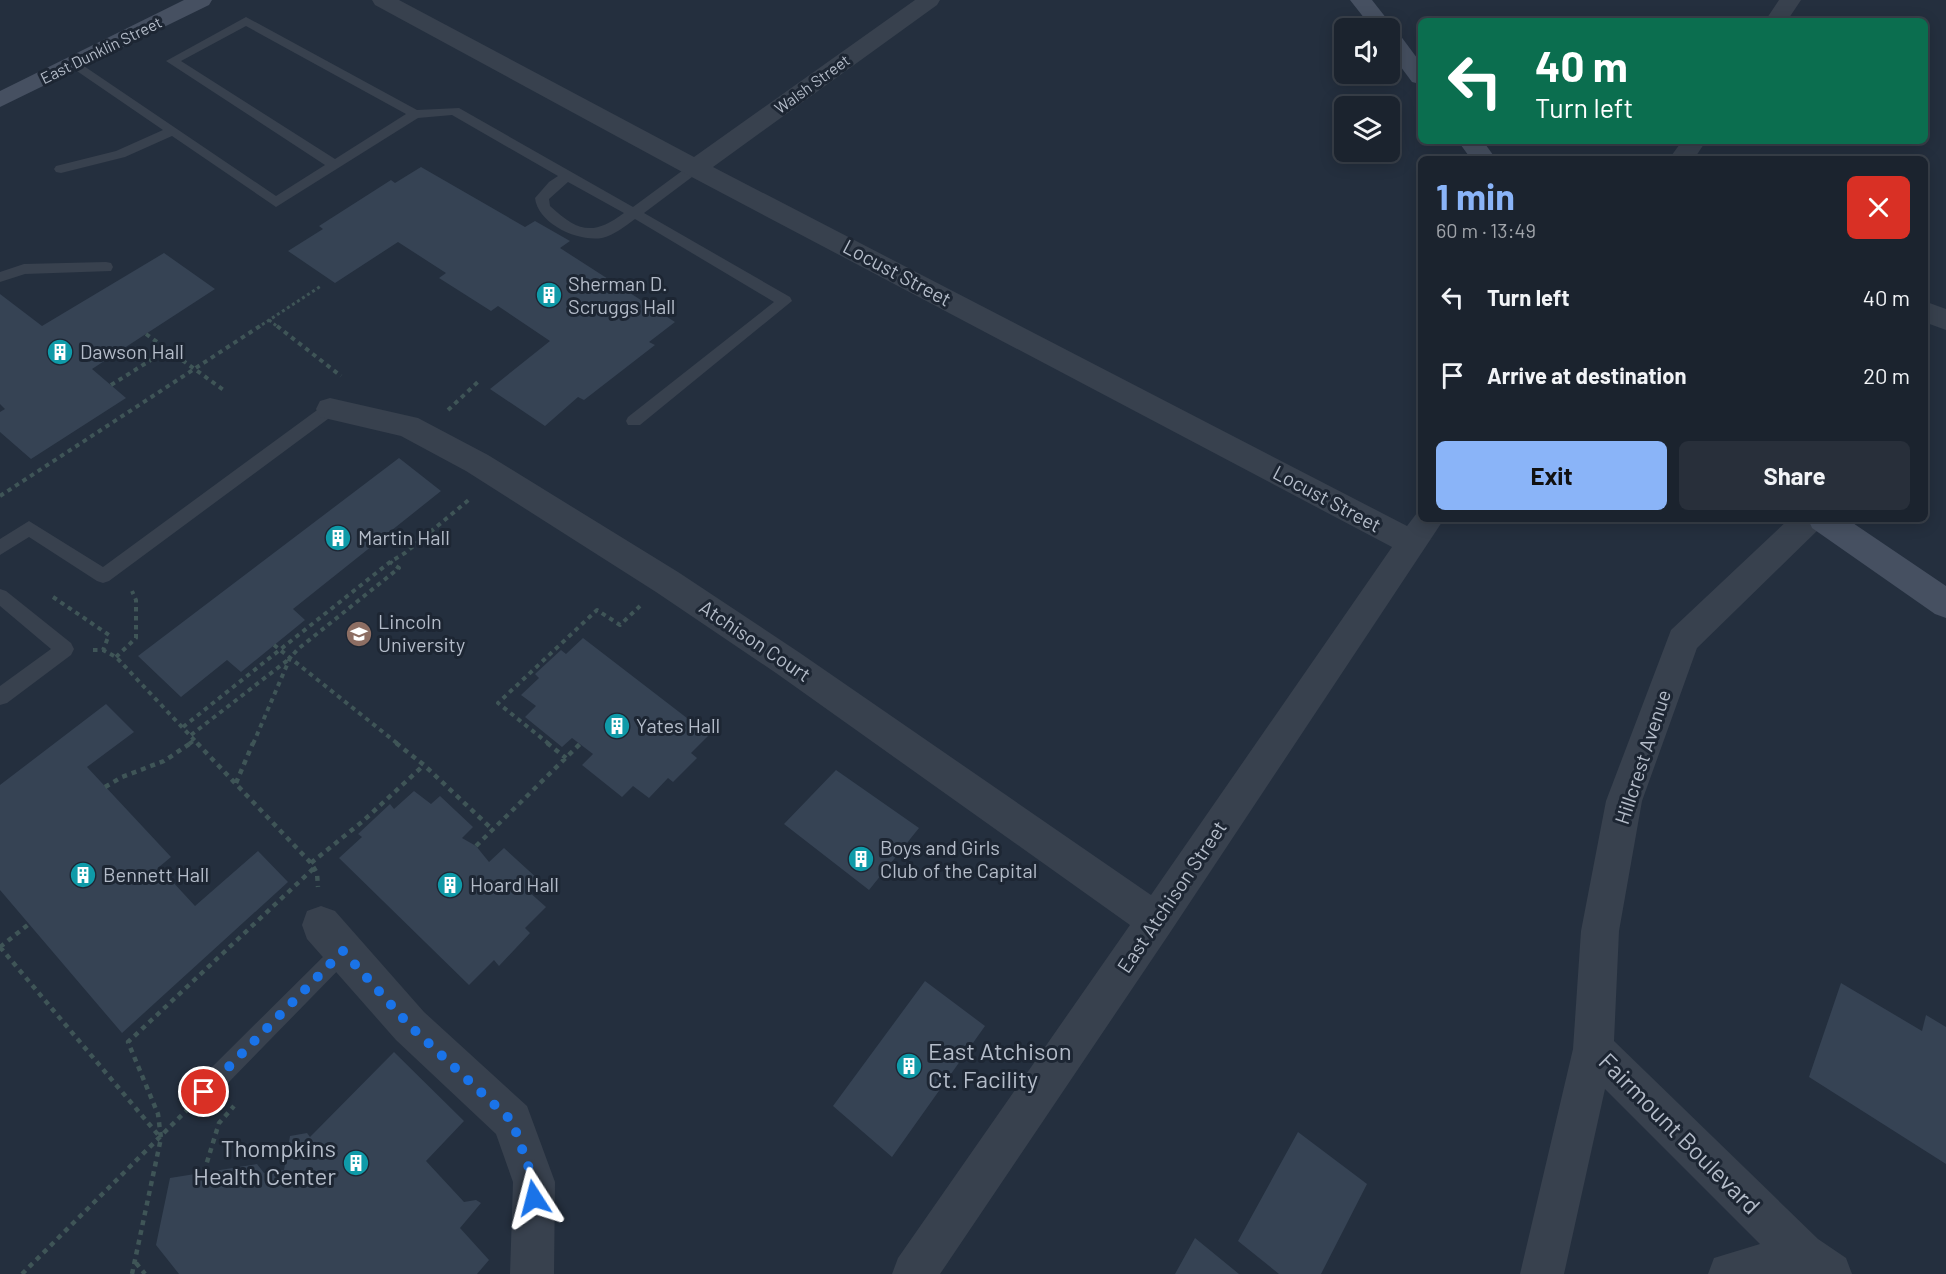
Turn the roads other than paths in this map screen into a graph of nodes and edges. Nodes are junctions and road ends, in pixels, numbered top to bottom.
1 (201, 0) edge
2 (383, 0) edge
3 (929, 0) edge
4 (1361, 0) edge
5 (1790, 0) edge
6 (1375, 18) edge
7 (1778, 18) edge
8 (1400, 51) edge
9 (75, 64) junction
10 (1418, 74) edge
11 (0, 100) edge
12 (415, 114) junction
13 (174, 131) junction
14 (1472, 144) edge
15 (1482, 156) edge
16 (335, 165) junction
17 (695, 168) junction
18 (62, 169) dead end
19 (569, 175) junction
20 (634, 213) junction
21 (106, 267) dead end
22 (0, 277) edge
23 (1928, 313) edge
24 (1946, 320) edge
25 (330, 409) joint
26 (634, 421) dead end
27 (1806, 522) edge
28 (1827, 522) edge
29 (1420, 531) edge
30 (0, 548) edge
31 (0, 596) edge
32 (1946, 604) edge
33 (0, 696) edge
34 (1156, 921) junction
35 (332, 938) joint
36 (1593, 1048) junction
37 (221, 1074) road end
38 (1816, 1265) edge
39 (532, 1274) edge
40 (915, 1274) edge
41 (1542, 1274) edge
42 (1730, 1274) edge

1 - 9 main road, East Dunklin Street
2 - 17 street, Locust Street
3 - 17 street, Walsh Street
4 - 6 main road
5 - 7 street
8 - 10 main road
9 - 11 main road, East Dunklin Street
9 - 13 lane
12 - 16 lane
12 - 16 lane
12 - 19 lane
13 - 16 lane
13 - 18 lane
14 - 15 main road
17 - 20 lane
17 - 29 street, Locust Street
19 - 20 lane
19 - 20 lane
20 - 26 lane
21 - 22 lane
23 - 24 street
25 - 30 lane
25 - 34 street, Atchison Court
27 - 36 street, Hillcrest Avenue
28 - 32 main road
29 - 34 street, East Atchison Street
31 - 33 lane
34 - 40 street, East Atchison Street
35 - 37 lane
35 - 39 street
36 - 38 street, Fairmount Boulevard
36 - 41 street, Fairmount Boulevard
38 - 42 street, Fairmount Boulevard

